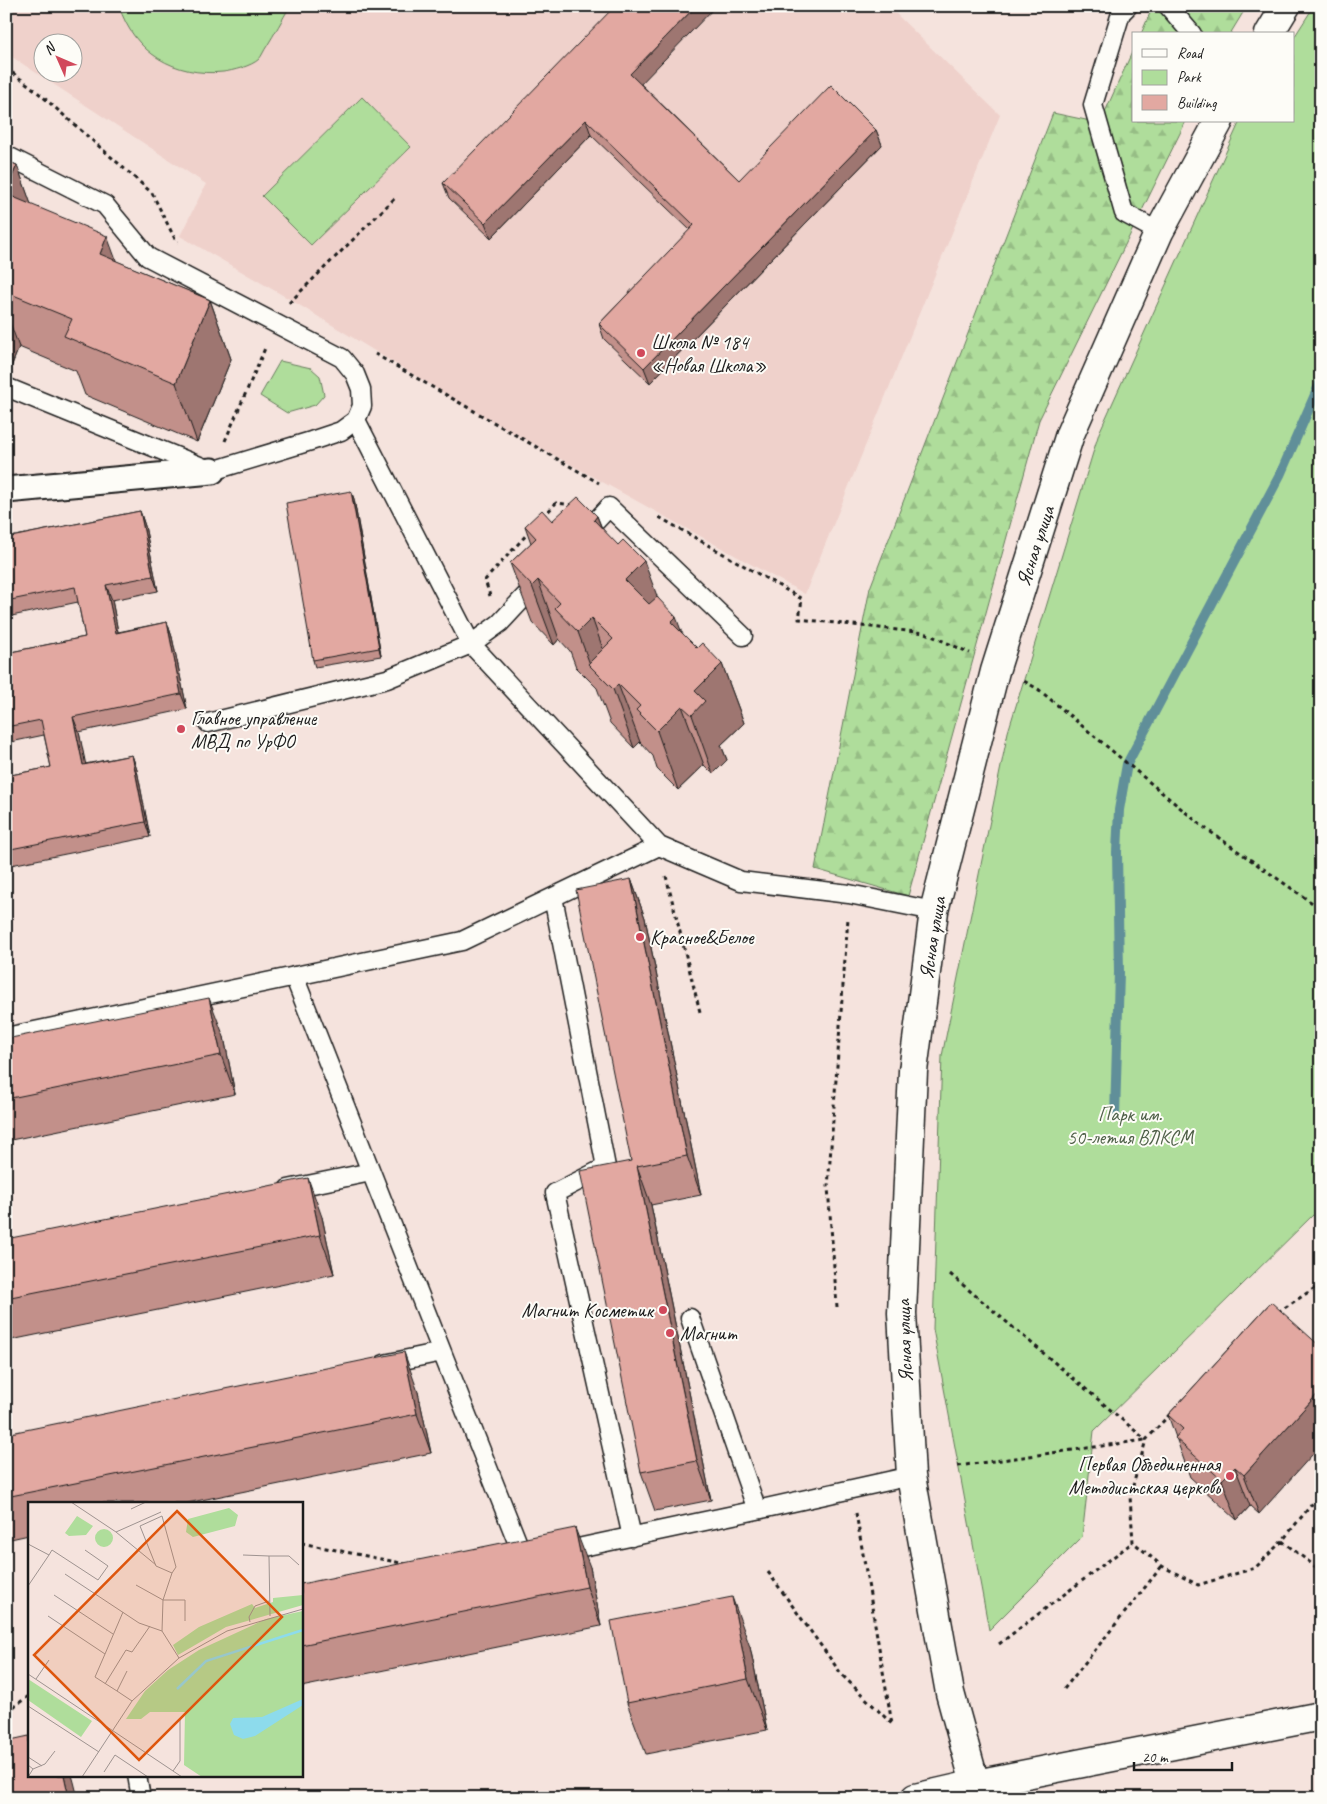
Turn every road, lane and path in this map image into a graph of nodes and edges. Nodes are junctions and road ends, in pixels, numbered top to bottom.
1 (1128, 6) edge
2 (1168, 6) edge
3 (1286, 6) edge
4 (1190, 32) edge
5 (1270, 32) edge
6 (6, 68) edge
7 (1218, 122) edge
8 (6, 155) edge
9 (1159, 232) junction
10 (185, 246) dead end
11 (288, 305) dead end
12 (296, 309) dead end
13 (372, 353) dead end
14 (6, 387) edge
15 (356, 420) junction
16 (212, 471) junction
17 (603, 485) dead end
18 (6, 490) edge
19 (609, 507) junction
20 (655, 515) dead end
21 (543, 517) edge
22 (536, 524) edge
23 (568, 550) edge
24 (554, 565) edge
25 (500, 623) junction
26 (744, 636) dead end
27 (471, 644) junction
28 (997, 665) junction
29 (208, 723) dead end
30 (659, 846) junction
31 (849, 894) junction
32 (553, 897) junction
33 (1321, 909) edge
34 (934, 911) junction
35 (294, 976) junction
36 (700, 1012) dead end
37 (6, 1037) edge
38 (371, 1172) junction
39 (275, 1192) edge
40 (950, 1274) dead end
41 (1321, 1284) edge
42 (836, 1307) dead end
43 (690, 1318) dead end
44 (1284, 1319) edge
45 (442, 1352) junction
46 (364, 1368) edge
47 (1172, 1411) edge
48 (1146, 1440) junction
49 (958, 1466) dead end
50 (911, 1476) junction
51 (852, 1489) junction
52 (1321, 1493) edge
53 (757, 1510) junction
54 (632, 1537) junction
55 (1282, 1541) junction
56 (1133, 1542) junction
57 (302, 1543) edge
58 (407, 1564) edge
59 (1162, 1566) junction
60 (1321, 1571) edge
61 (768, 1572) dead end
62 (999, 1644) dead end
63 (1064, 1689) dead end
64 (28, 1697) edge
65 (6, 1712) edge
66 (1321, 1716) edge
67 (137, 1776) edge
68 (978, 1791) edge
69 (141, 1798) edge
70 (915, 1798) edge

1 - 9 lane
2 - 4 lane
3 - 5 street
6 - 10 path
7 - 9 street, Ясная улица
8 - 15 lane
9 - 28 street, Ясная улица
11 - 12 path
13 - 17 path
14 - 16 lane
15 - 16 lane
15 - 27 lane
16 - 18 street
19 - 21 path
19 - 23 lane
19 - 26 lane
20 - 28 path
22 - 25 path
24 - 25 lane
25 - 27 lane
27 - 29 lane
27 - 30 lane
28 - 33 path
28 - 34 street, Ясная улица
30 - 31 lane
30 - 32 lane
30 - 36 path
31 - 34 lane
31 - 42 path
32 - 35 lane
32 - 54 lane
34 - 50 street, Ясная улица
35 - 37 lane
35 - 38 lane
38 - 39 lane
38 - 45 lane
40 - 48 path
41 - 44 path
43 - 53 lane
45 - 46 lane
45 - 54 lane
47 - 48 path
48 - 49 path
48 - 56 path
50 - 51 lane
50 - 68 street, Ясная улица
51 - 53 lane
51 - 61 path
52 - 55 path
53 - 54 lane
55 - 59 path
55 - 60 path
56 - 59 path
56 - 62 path
57 - 58 path
59 - 63 path
64 - 65 path
66 - 68 street
67 - 69 lane
68 - 70 street

